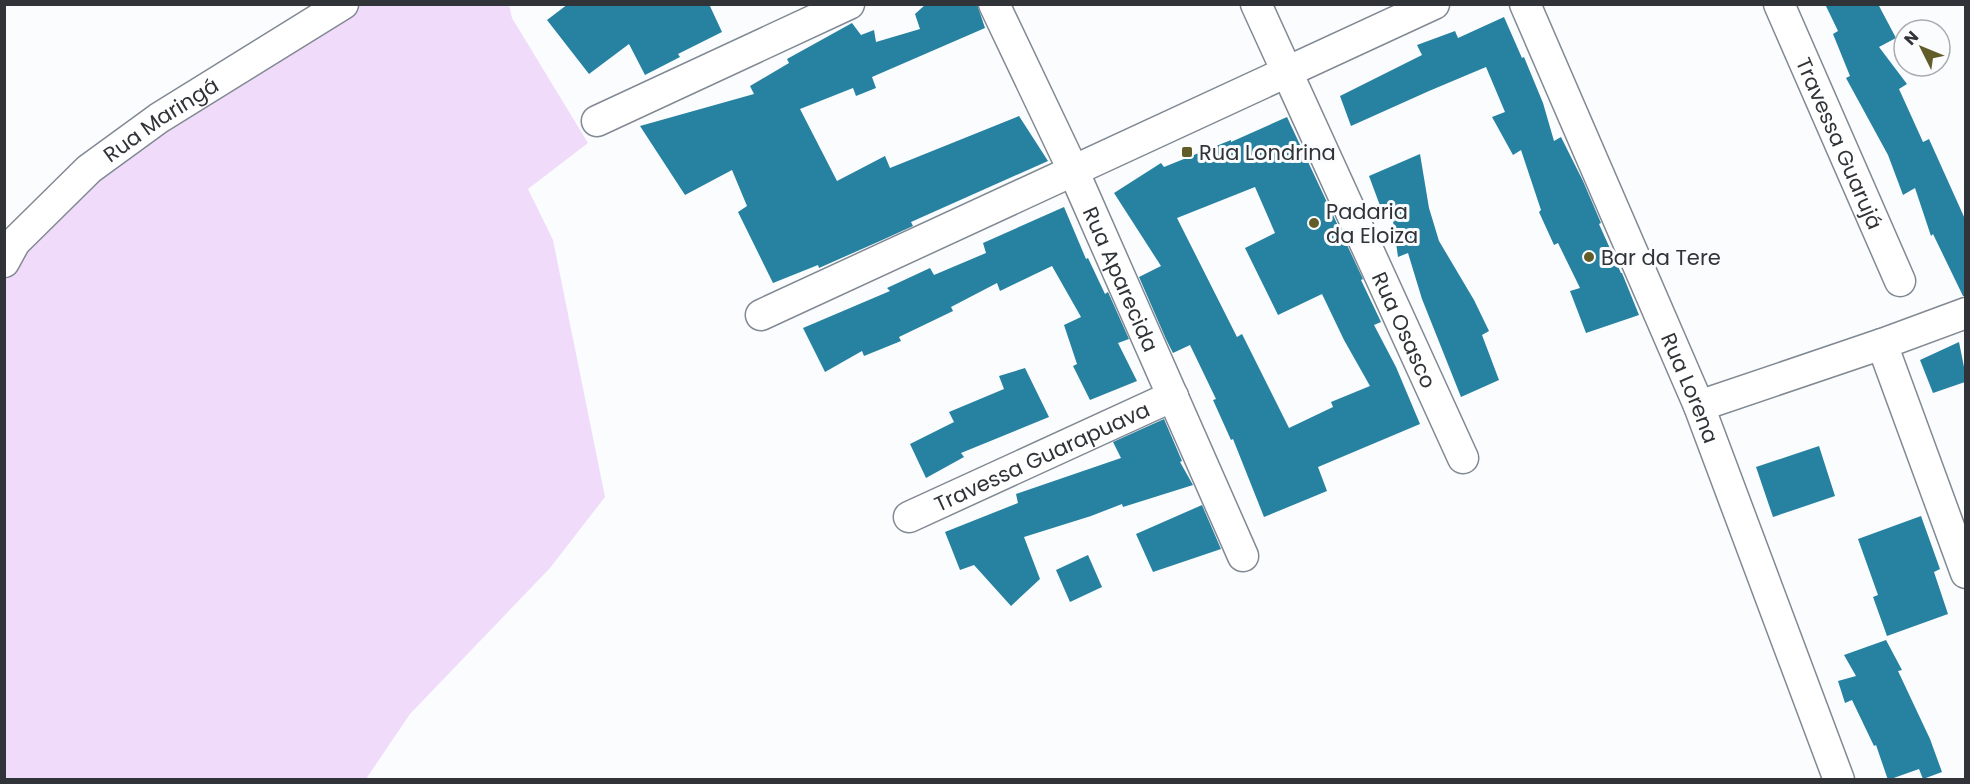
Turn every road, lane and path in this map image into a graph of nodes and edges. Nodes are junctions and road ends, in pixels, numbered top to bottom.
1 (343, 4) edge
2 (849, 4) edge
3 (994, 4) edge
4 (1256, 4) edge
5 (1434, 4) edge
6 (1524, 4) edge
7 (1779, 4) edge
8 (1287, 72) junction
9 (597, 121) dead end
10 (1073, 170) junction
11 (4, 261) edge
12 (1900, 281) dead end
13 (1965, 313) edge
14 (760, 315) dead end
15 (1882, 344) junction
16 (1173, 396) junction
17 (1699, 406) junction
18 (1463, 458) dead end
19 (909, 517) dead end
20 (1243, 556) dead end
21 (1965, 573) edge
22 (1839, 780) edge

1 - 11 street, Rua Maringá
2 - 9 street
3 - 10 street, Rua Aparecida
4 - 8 street, Rua Osasco
5 - 8 street
6 - 17 street, Rua Lorena
7 - 12 street, Travessa Guarujá
8 - 10 street
8 - 18 street, Rua Osasco
10 - 14 street
10 - 16 street, Rua Aparecida
13 - 15 street
15 - 17 street
15 - 21 street
16 - 19 street, Travessa Guarapuava
16 - 20 street, Rua Aparecida
17 - 22 street, Rua Lorena

